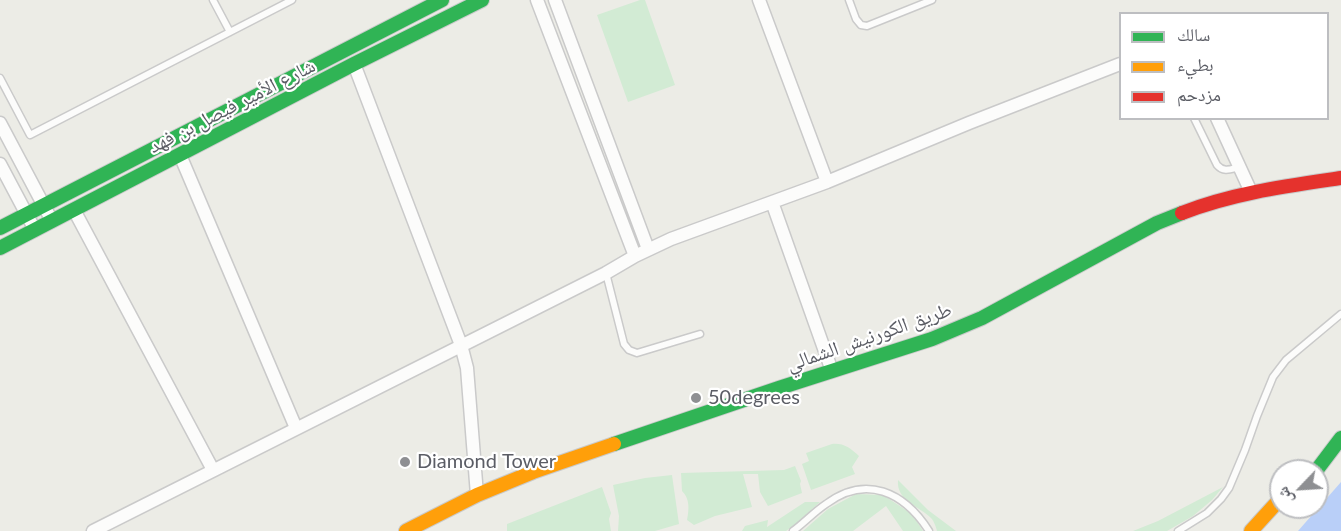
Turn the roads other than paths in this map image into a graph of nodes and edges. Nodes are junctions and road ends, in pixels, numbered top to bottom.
1 (213, 0) edge
2 (292, 0) edge
3 (442, 0) edge
4 (482, 0) edge
5 (537, 0) edge
6 (555, 0) edge
7 (759, 0) edge
8 (849, 0) edge
9 (932, 0) edge
10 (230, 32) junction
11 (354, 64) junction
12 (1119, 64) edge
13 (0, 78) edge
14 (1195, 120) edge
15 (1218, 120) edge
16 (0, 123) edge
17 (180, 155) junction
18 (0, 164) edge
19 (1240, 167) junction
20 (1341, 178) edge
21 (827, 182) junction
22 (1251, 192) junction
23 (772, 202) junction
24 (44, 205) junction
25 (74, 210) junction
26 (28, 214) junction
27 (52, 221) junction
28 (0, 228) edge
29 (35, 230) junction
30 (0, 248) edge
31 (648, 249) junction
32 (635, 256) junction
33 (606, 273) junction
34 (1341, 314) edge
35 (700, 334) dead end
36 (461, 345) junction
37 (832, 372) junction
38 (296, 428) junction
39 (1341, 438) edge
40 (1325, 459) edge
41 (213, 470) junction
42 (477, 495) junction
43 (1269, 511) edge
44 (93, 531) edge
45 (406, 531) edge
46 (793, 531) edge
47 (929, 531) edge
48 (1178, 531) edge
49 (1251, 531) edge

1 - 10 lane
2 - 10 lane
3 - 24 main road, شارع الأمير فيصل بن فهد
4 - 11 main road, شارع الأمير فيصل بن فهد
5 - 32 street
6 - 31 street
7 - 21 street
8 - 9 lane
10 - 13 lane
11 - 17 main road, شارع الأمير فيصل بن فهد
11 - 36 street
12 - 21 street
14 - 19 lane
15 - 19 street
16 - 24 street
17 - 25 main road, شارع الأمير فيصل بن فهد
17 - 38 street
18 - 26 street
19 - 22 street
20 - 22 main road, طريق الكورنيش الشمالي
21 - 23 street
22 - 37 main road, طريق الكورنيش الشمالي
23 - 31 street
23 - 37 street
24 - 26 main road, شارع الأمير فيصل بن فهد
24 - 27 street
25 - 27 main road, شارع الأمير فيصل بن فهد
25 - 41 street
26 - 28 main road, شارع الأمير فيصل بن فهد
26 - 29 street
27 - 29 main road, شارع الأمير فيصل بن فهد
29 - 30 main road, شارع الأمير فيصل بن فهد
31 - 32 street
32 - 33 street
33 - 35 lane
33 - 36 street
34 - 48 lane
36 - 38 street
36 - 42 street
37 - 42 main road, طريق الكورنيش الشمالي
38 - 41 street
39 - 40 main road
41 - 44 street
42 - 45 main road, طريق الكورنيش الشمالي
43 - 49 main road
46 - 47 lane

